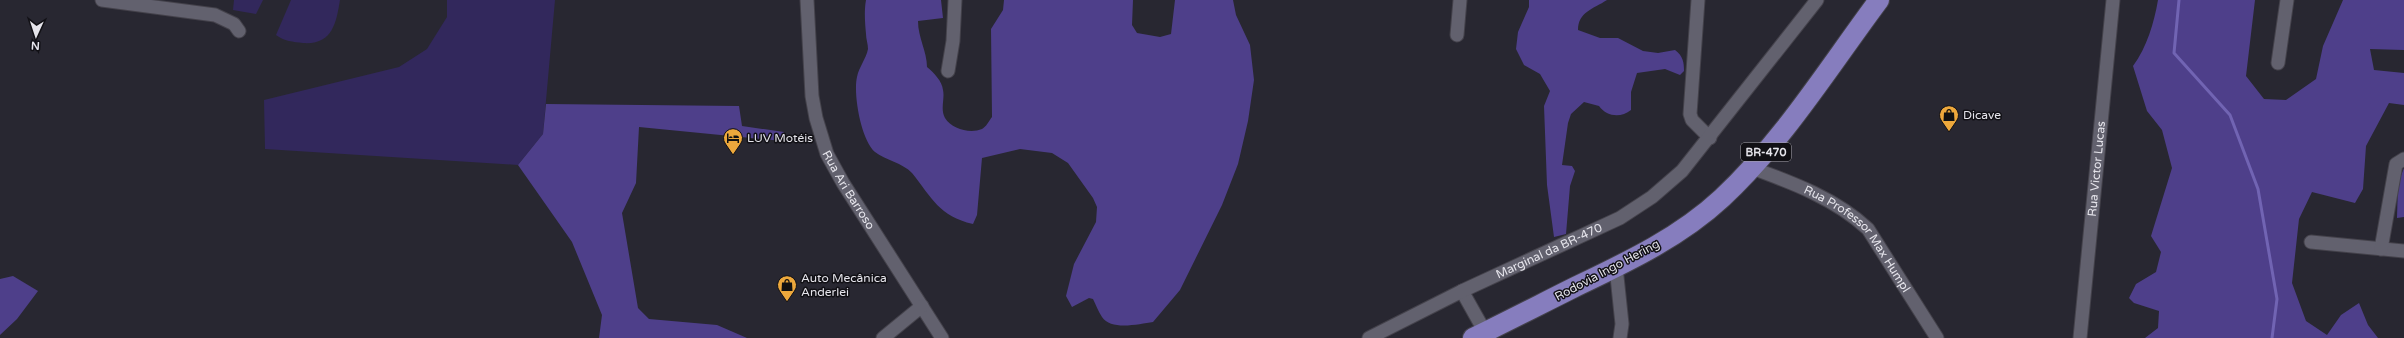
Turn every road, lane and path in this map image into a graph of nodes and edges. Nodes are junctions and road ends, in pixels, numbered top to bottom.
1 (102, 0) edge
2 (807, 0) edge
3 (955, 0) edge
4 (1460, 0) edge
5 (1698, 0) edge
6 (1817, 0) edge
7 (1880, 0) edge
8 (2113, 0) edge
9 (2287, 0) edge
10 (239, 31) dead end
11 (1457, 35) dead end
12 (2278, 62) dead end
13 (948, 71) dead end
14 (1710, 138) junction
15 (2404, 159) edge
16 (1752, 168) junction
17 (2311, 242) dead end
18 (2381, 249) junction
19 (2404, 251) edge
20 (1616, 267) junction
21 (1462, 291) junction
22 (922, 306) junction
23 (1479, 335) edge
24 (883, 338) edge
25 (942, 338) edge
26 (1369, 338) edge
27 (1620, 338) edge
28 (1937, 338) edge
29 (2080, 338) edge

1 - 10 street
2 - 22 street, Rua Ari Barroso
3 - 13 street
4 - 11 street
5 - 14 street
6 - 14 street, Marginal da BR-470
7 - 16 highway, Rodovia Ingo Hering / BR-470
8 - 29 street, Rua Victor Lucas
9 - 12 street
14 - 21 street, Marginal da BR-470
15 - 18 street
16 - 20 highway, Rodovia Ingo Hering / BR-470
16 - 28 street, Rua Professor Max Humpl
17 - 18 street
18 - 19 street
20 - 23 highway, Rodovia Ingo Hering / BR-470
20 - 27 street
21 - 23 street
21 - 26 street, Marginal da BR-470
22 - 24 street
22 - 25 street, Rua Ari Barroso

